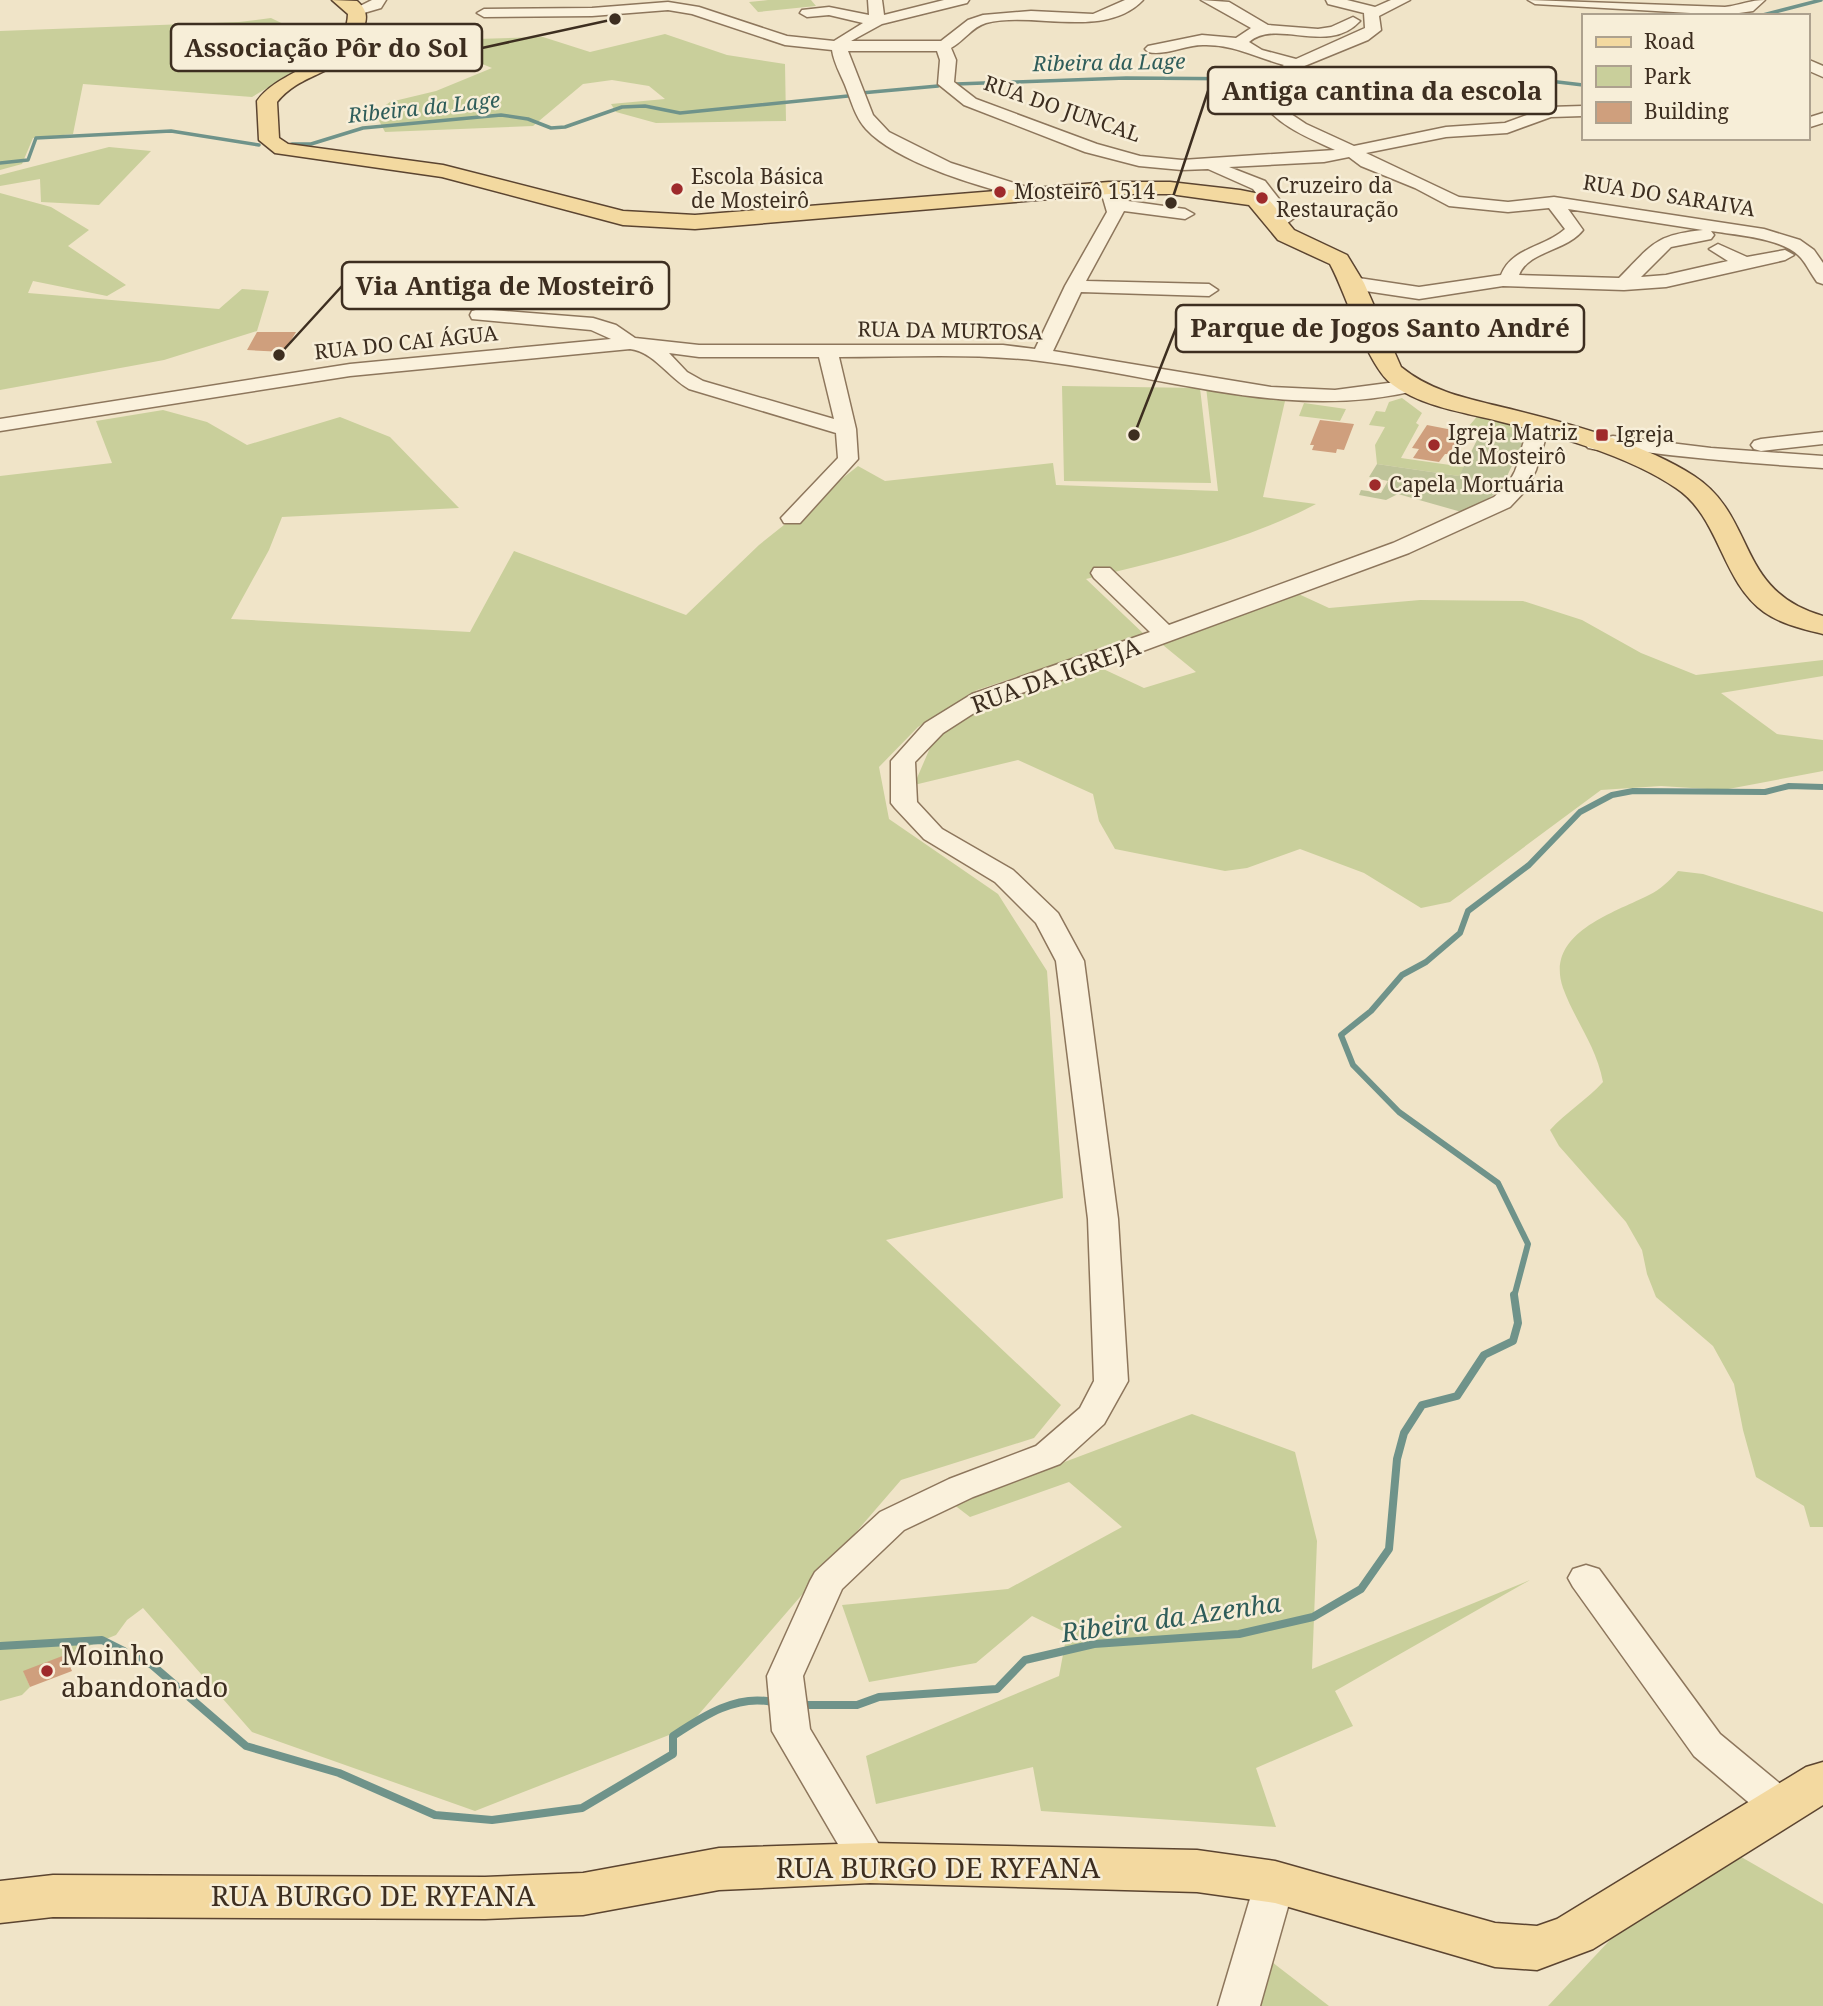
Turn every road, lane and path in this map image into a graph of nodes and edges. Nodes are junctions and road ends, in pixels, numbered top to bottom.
1 (379, 0) edge
2 (875, 0) edge
3 (962, 0) edge
4 (1136, 0) edge
5 (1208, 0) edge
6 (1403, 0) edge
7 (1535, 0) edge
8 (1758, 0) edge
9 (1333, 1) edge
10 (672, 3) edge
11 (349, 5) edge
12 (485, 7) edge
13 (1373, 12) junction
14 (807, 13) dead end
15 (877, 20) junction
16 (478, 28) dead end
17 (1265, 30) junction
18 (1241, 43) junction
19 (840, 46) junction
20 (943, 46) junction
21 (1153, 49) dead end
22 (1810, 56) edge
23 (1297, 64) junction
24 (1823, 72) edge
25 (1582, 111) edge
26 (1488, 122) dead end
27 (1511, 126) junction
28 (1351, 151) junction
29 (1211, 165) junction
30 (989, 189) junction
31 (1111, 196) junction
32 (1554, 202) junction
33 (1185, 214) dead end
34 (1274, 220) junction
35 (1777, 237) junction
36 (1814, 237) dead end
37 (1718, 248) dead end
38 (1785, 255) dead end
39 (1745, 263) junction
40 (1823, 278) edge
41 (1611, 279) junction
42 (1511, 281) junction
43 (1352, 283) junction
44 (1074, 286) junction
45 (1209, 290) dead end
46 (480, 315) dead end
47 (630, 343) junction
48 (652, 347) junction
49 (828, 352) junction
50 (1042, 354) junction
51 (1411, 386) junction
52 (0, 425) edge
53 (846, 429) junction
54 (1548, 436) junction
55 (1823, 438) edge
56 (1595, 444) junction
57 (1737, 456) junction
58 (1823, 462) edge
59 (792, 518) dead end
60 (1102, 573) dead end
61 (1823, 625) edge
62 (1166, 635) junction
63 (1586, 1578) dead end
64 (1823, 1781) edge
65 (1781, 1807) junction
66 (870, 1863) junction
67 (1275, 1882) junction
68 (0, 1902) edge
69 (1239, 2006) edge

1 - 11 street
2 - 15 street
3 - 15 street
4 - 20 street
5 - 17 street
6 - 13 street
7 - 8 street
9 - 13 street
10 - 12 street
10 - 19 street
11 - 30 main road
12 - 16 street
13 - 17 street
13 - 23 street
14 - 15 street
15 - 19 street
17 - 18 street
18 - 21 street
18 - 23 street
19 - 20 street
19 - 30 street
20 - 29 street, RUA DO JUNCAL
22 - 24 street
23 - 28 street, RUA DO SARAIVA
25 - 27 street
26 - 27 street
27 - 28 street, RUA DO JUNCAL
28 - 29 street, RUA DO JUNCAL
28 - 32 street, RUA DO SARAIVA
29 - 34 street
30 - 31 main road
31 - 33 street
31 - 34 main road
31 - 44 street
32 - 35 street, RUA DO SARAIVA
32 - 42 street
34 - 43 main road
35 - 36 street
35 - 40 street
35 - 41 street
37 - 39 street
38 - 39 street
39 - 41 street
41 - 42 street
42 - 43 street
43 - 51 main road
44 - 45 street
44 - 50 street
46 - 47 street
47 - 48 street, RUA DO CAI ÁGUA
47 - 52 street, RUA DO CAI ÁGUA
48 - 49 street, RUA DA MURTOSA
48 - 53 street
49 - 50 street, RUA DA MURTOSA
49 - 53 street
50 - 51 street, RUA DA MURTOSA
51 - 54 main road
53 - 59 street
54 - 56 main road
54 - 62 street, RUA DA IGREJA
55 - 57 street
56 - 57 street
56 - 61 main road
57 - 58 street
60 - 62 street
62 - 66 street, RUA DA IGREJA
63 - 65 street
64 - 65 main road, RUA BURGO DE RYFANA
65 - 67 main road, RUA BURGO DE RYFANA
66 - 67 main road, RUA BURGO DE RYFANA
66 - 68 main road, RUA BURGO DE RYFANA
67 - 69 street

